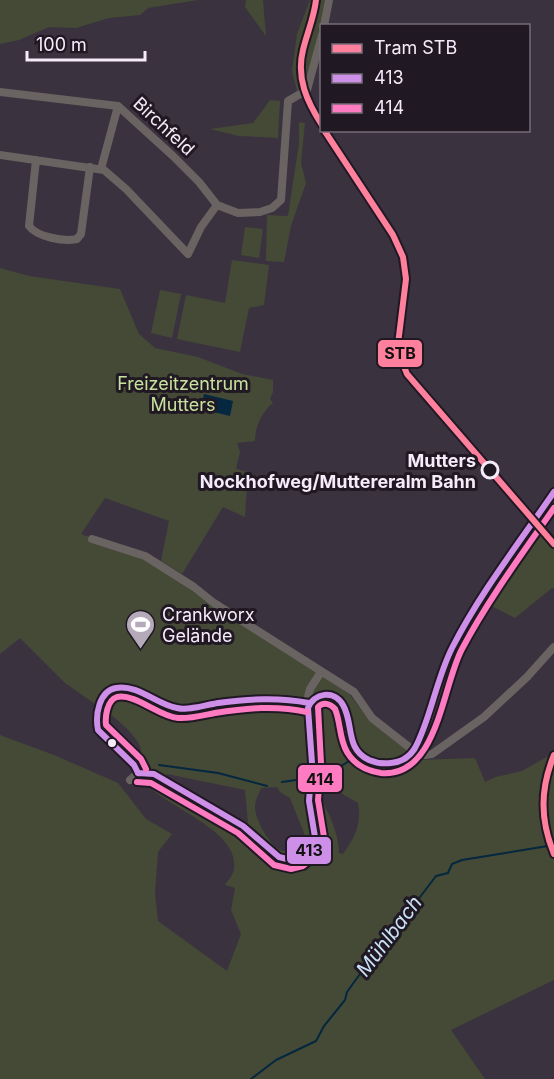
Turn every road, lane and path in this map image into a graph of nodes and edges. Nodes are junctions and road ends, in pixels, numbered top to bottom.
1 (329, 0) edge
2 (324, 24) edge
3 (320, 39) edge
4 (0, 92) edge
5 (118, 106) junction
6 (0, 155) edge
7 (36, 160) junction
8 (90, 167) junction
9 (101, 169) junction
10 (217, 206) junction
11 (554, 492) edge
12 (92, 540) dead end
13 (554, 647) edge
14 (321, 672) junction
15 (309, 703) junction
16 (414, 751) junction
17 (138, 773) junction
18 (130, 780) dead end

1 - 2 street
3 - 10 street
4 - 5 street, Birchfeld
5 - 9 street
5 - 10 street, Birchfeld
6 - 7 street
7 - 8 street
7 - 8 street
8 - 9 street
9 - 10 street
11 - 16 street
12 - 14 street
13 - 16 street
14 - 15 street
14 - 16 street
15 - 16 street
15 - 17 street
15 - 17 street
17 - 18 street

